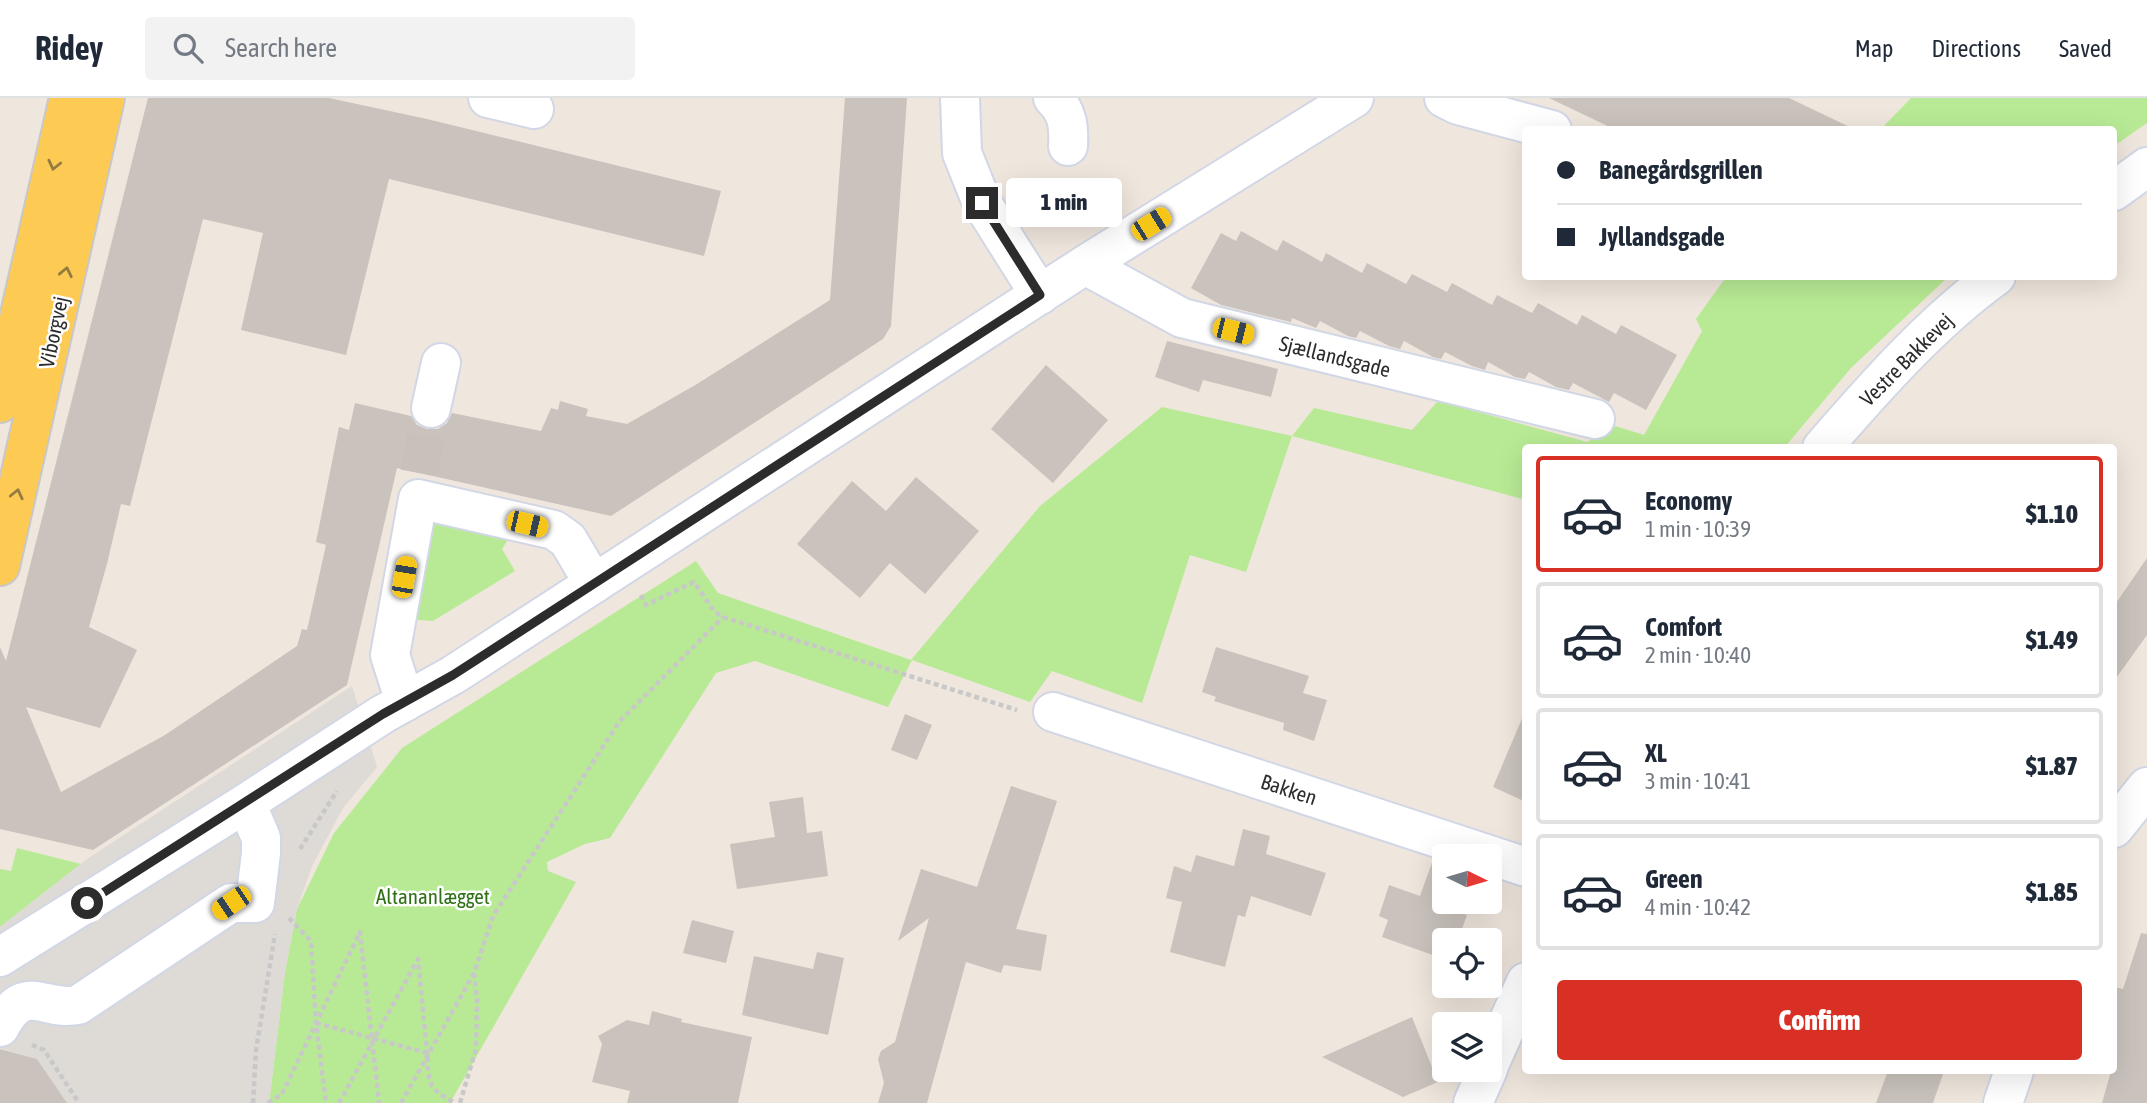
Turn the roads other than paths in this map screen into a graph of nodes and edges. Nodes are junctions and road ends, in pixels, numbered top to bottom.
1 (69, 98) edge
2 (105, 98) edge
3 (488, 98) edge
4 (960, 98) edge
5 (1054, 98) edge
6 (1354, 98) edge
7 (1444, 98) edge
8 (534, 109) dead end
9 (1537, 126) edge
10 (1068, 146) dead end
11 (2147, 167) edge
12 (2117, 189) edge
13 (1085, 265) junction
14 (1991, 280) edge
15 (1040, 295) junction
16 (441, 363) dead end
17 (0, 402) edge
18 (431, 408) tunnel mouth
19 (1595, 419) dead end
20 (1825, 444) edge
21 (0, 562) edge
22 (594, 583) junction
23 (405, 702) junction
24 (1053, 712) road end
25 (2147, 787) edge
26 (246, 803) junction
27 (2117, 824) edge
28 (1522, 866) edge
29 (9, 951) edge
30 (1522, 991) edge
31 (11, 1033) edge
32 (1502, 1036) edge
33 (2013, 1074) edge
34 (1482, 1082) edge
35 (1473, 1103) edge
36 (2003, 1103) edge

1 -> 17 main road, Viborgvej
21 -> 2 main road, Viborgvej
3 - 8 street
4 - 15 street
5 - 10 street
6 - 13 street
7 - 9 street
11 - 12 street
13 - 15 street
13 - 19 street, Sjællandsgade
14 - 20 street, Vestre Bakkevej
15 - 22 street
16 - 18 street
22 - 23 street
22 - 23 street
23 - 26 street
24 - 28 street, Bakken
25 - 27 street
26 - 29 street
26 - 31 street
30 - 32 street
33 - 36 street
34 - 35 street

